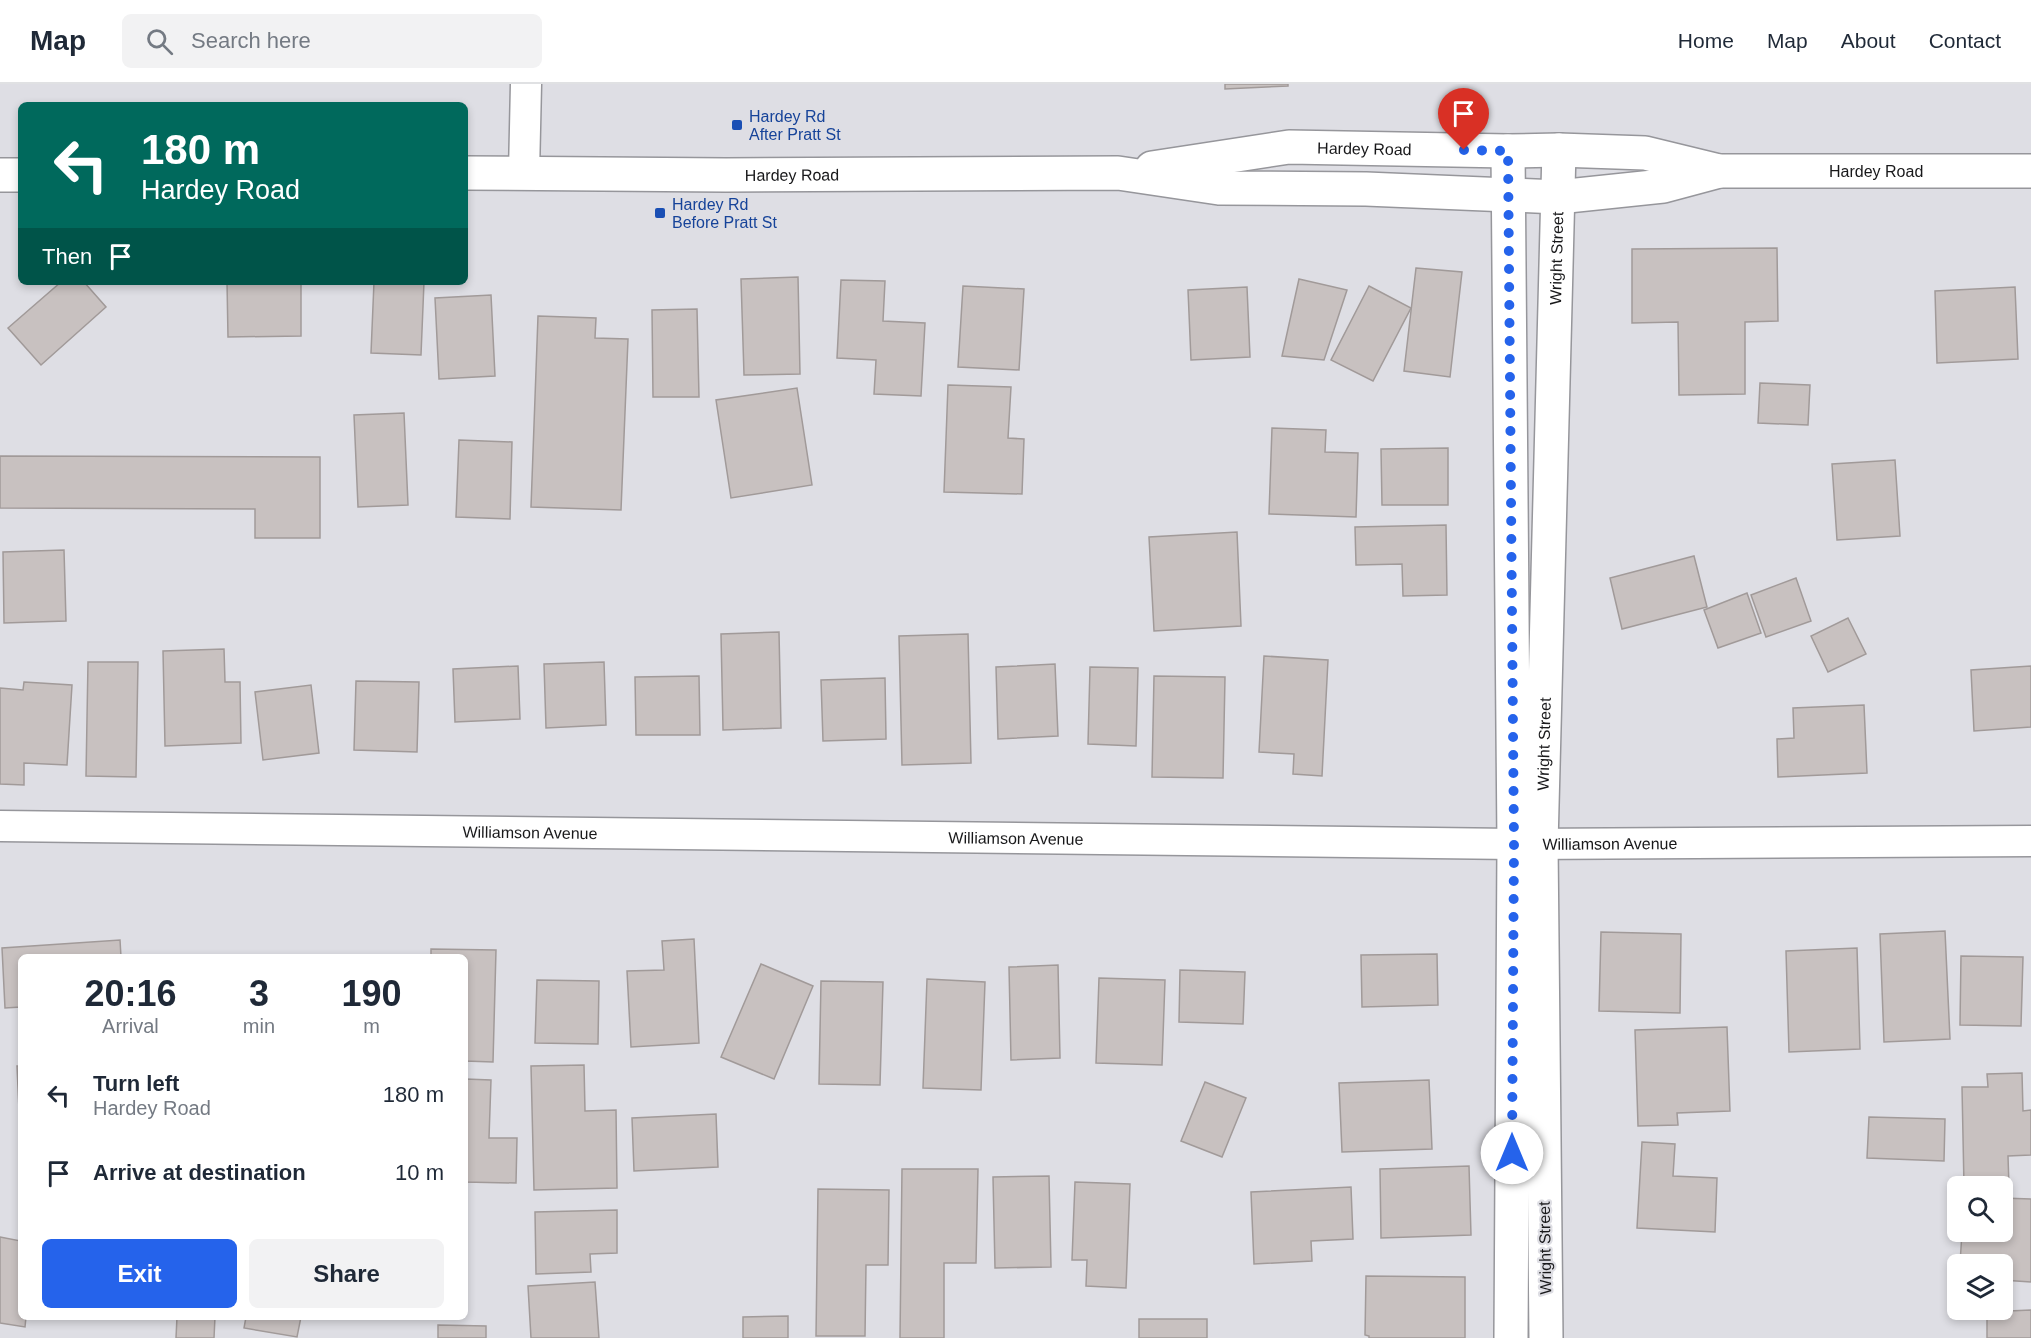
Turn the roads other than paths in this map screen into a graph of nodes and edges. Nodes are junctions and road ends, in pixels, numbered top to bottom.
1 (526, 84) edge
2 (1559, 150) junction
3 (1508, 151) junction
4 (1719, 171) junction
5 (2031, 171) edge
6 (468, 173) edge
7 (524, 173) junction
8 (1118, 173) junction
9 (0, 175) edge
10 (18, 175) edge
11 (1508, 195) junction
12 (1558, 197) junction
13 (0, 826) edge
14 (2031, 841) edge
15 (1527, 844) junction
16 (1511, 1338) edge
17 (1546, 1338) edge

1 - 7 street
2 - 3 street, Hardey Road
2 - 4 street, Hardey Road
2 - 12 street, Wright Street
3 - 8 street, Hardey Road
3 - 11 street, Wright Street
4 - 5 street, Hardey Road
4 - 12 street, Hardey Road
6 - 7 street, Hardey Road
7 - 8 street, Hardey Road
8 - 11 street, Hardey Road
9 - 10 street
11 - 12 street, Hardey Road
11 - 15 street, Wright Street
12 - 15 street, Wright Street
13 - 15 street, Williamson Avenue
14 - 15 street, Williamson Avenue
15 - 16 street, Wright Street
15 - 17 street, Wright Street

